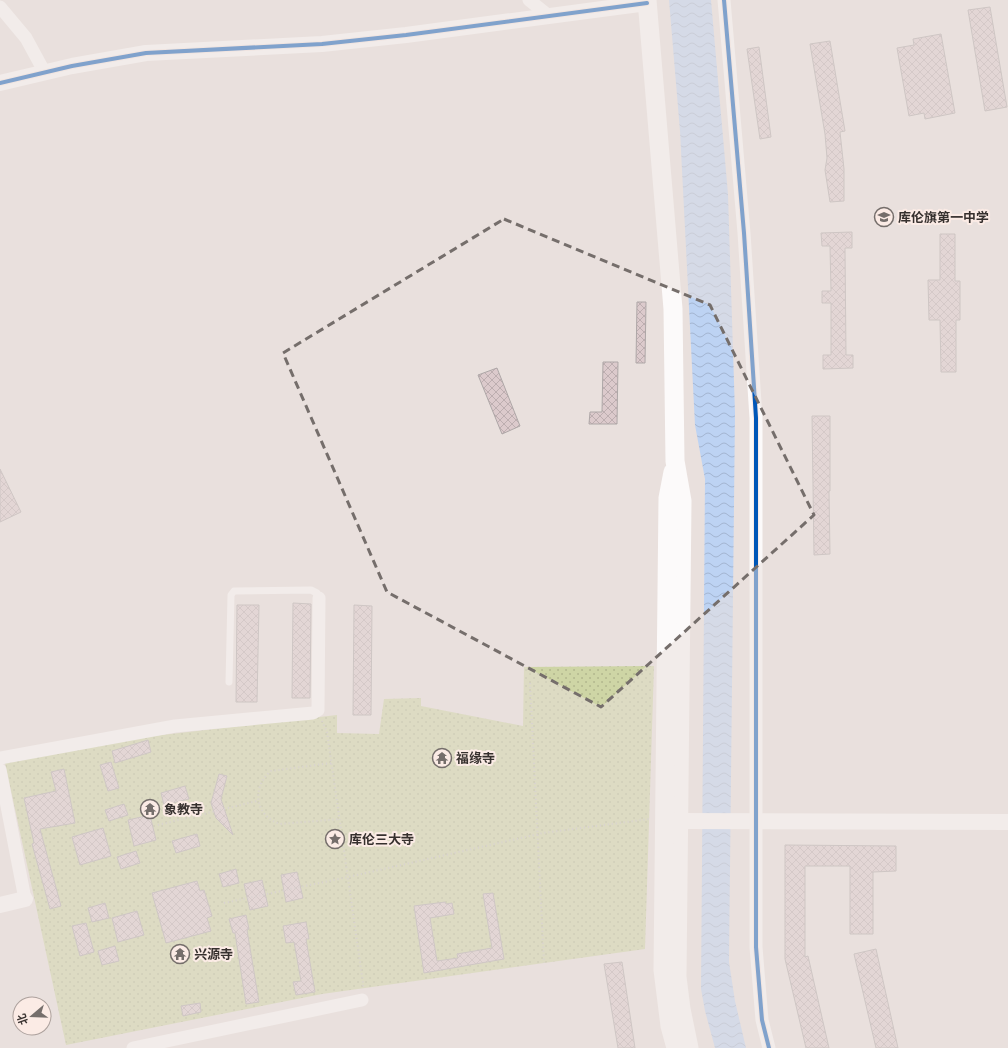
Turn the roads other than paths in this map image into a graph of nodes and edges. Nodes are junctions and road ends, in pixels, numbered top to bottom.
1 (529, 0) edge
2 (724, 0) edge
3 (647, 1) edge
4 (0, 7) edge
5 (549, 16) junction
6 (45, 72) junction
7 (0, 83) edge
8 (320, 598) joint
9 (229, 682) dead end
10 (0, 758) edge
11 (0, 770) edge
12 (671, 819) junction
13 (756, 822) junction
14 (1008, 822) edge
15 (25, 899) joint
16 (0, 904) edge
17 (362, 1000) road end
18 (133, 1048) edge
19 (676, 1048) edge
20 (689, 1048) edge
21 (769, 1048) edge

1 - 5 street
2 - 13 street
3 - 5 street
3 - 12 main road
4 - 6 street
5 - 6 street
6 - 7 street
8 - 9 lane
8 - 10 street
11 - 15 street
12 - 13 street
12 - 19 main road
12 - 20 main road
13 - 14 street
13 - 21 street
15 - 16 street
17 - 18 street

